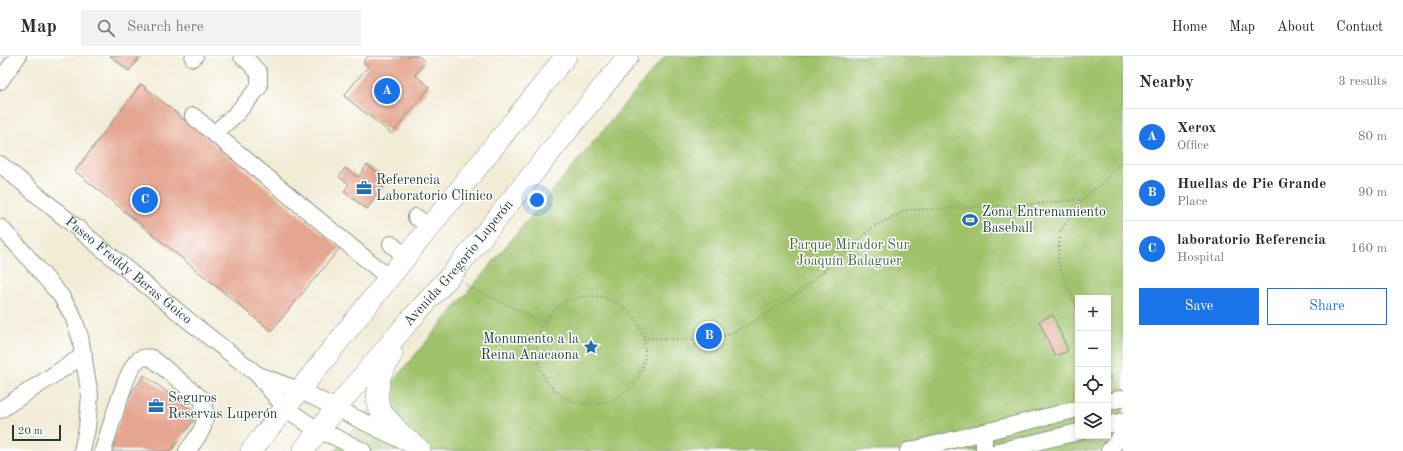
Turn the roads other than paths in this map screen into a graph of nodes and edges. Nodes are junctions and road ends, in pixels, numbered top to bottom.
1 (18, 56) edge
2 (242, 56) edge
3 (566, 56) edge
4 (628, 56) edge
5 (0, 81) edge
6 (193, 116) dead end
7 (214, 134) junction
8 (0, 164) edge
9 (0, 228) edge
10 (389, 278) junction
11 (410, 320) junction
12 (84, 355) junction
13 (258, 375) junction
14 (299, 390) junction
15 (285, 408) junction
16 (336, 408) junction
17 (0, 410) edge
18 (1075, 410) edge
19 (1123, 421) edge
20 (1111, 424) edge
21 (1001, 428) junction
22 (319, 431) junction
23 (984, 433) junction
24 (1075, 433) edge
25 (1123, 434) edge
26 (421, 450) edge
27 (82, 451) edge
28 (103, 451) edge
29 (187, 451) edge
30 (251, 451) edge
31 (303, 451) edge
32 (363, 451) edge
33 (908, 451) edge
34 (984, 451) edge
35 (1001, 451) edge
36 (1108, 451) edge

1 - 5 street
2 - 7 street
3 - 10 main road
4 - 11 main road, Avenida Gregorio Luperón
6 - 7 street
7 - 10 street
8 - 13 street, Paseo Freddy Beras Goico
9 - 12 street
10 - 14 main road
11 - 16 main road, Avenida Gregorio Luperón
11 - 26 main road
12 - 17 street
12 - 27 street
13 - 14 street, Paseo Freddy Beras Goico
13 - 15 street, Paseo Freddy Beras Goico
14 - 15 main road
14 - 16 street, Paseo Freddy Beras Goico
15 - 22 street, Paseo Freddy Beras Goico
15 - 30 main road
16 - 22 main road, Avenida Gregorio Luperón
16 - 26 street, Paseo Freddy Beras Goico
18 - 21 street
19 - 20 street
21 - 23 street
21 - 35 street
22 - 31 main road, Avenida Gregorio Luperón
22 - 32 street, Paseo Freddy Beras Goico
23 - 33 street
23 - 34 street
24 - 35 street
25 - 36 street
28 - 29 street

